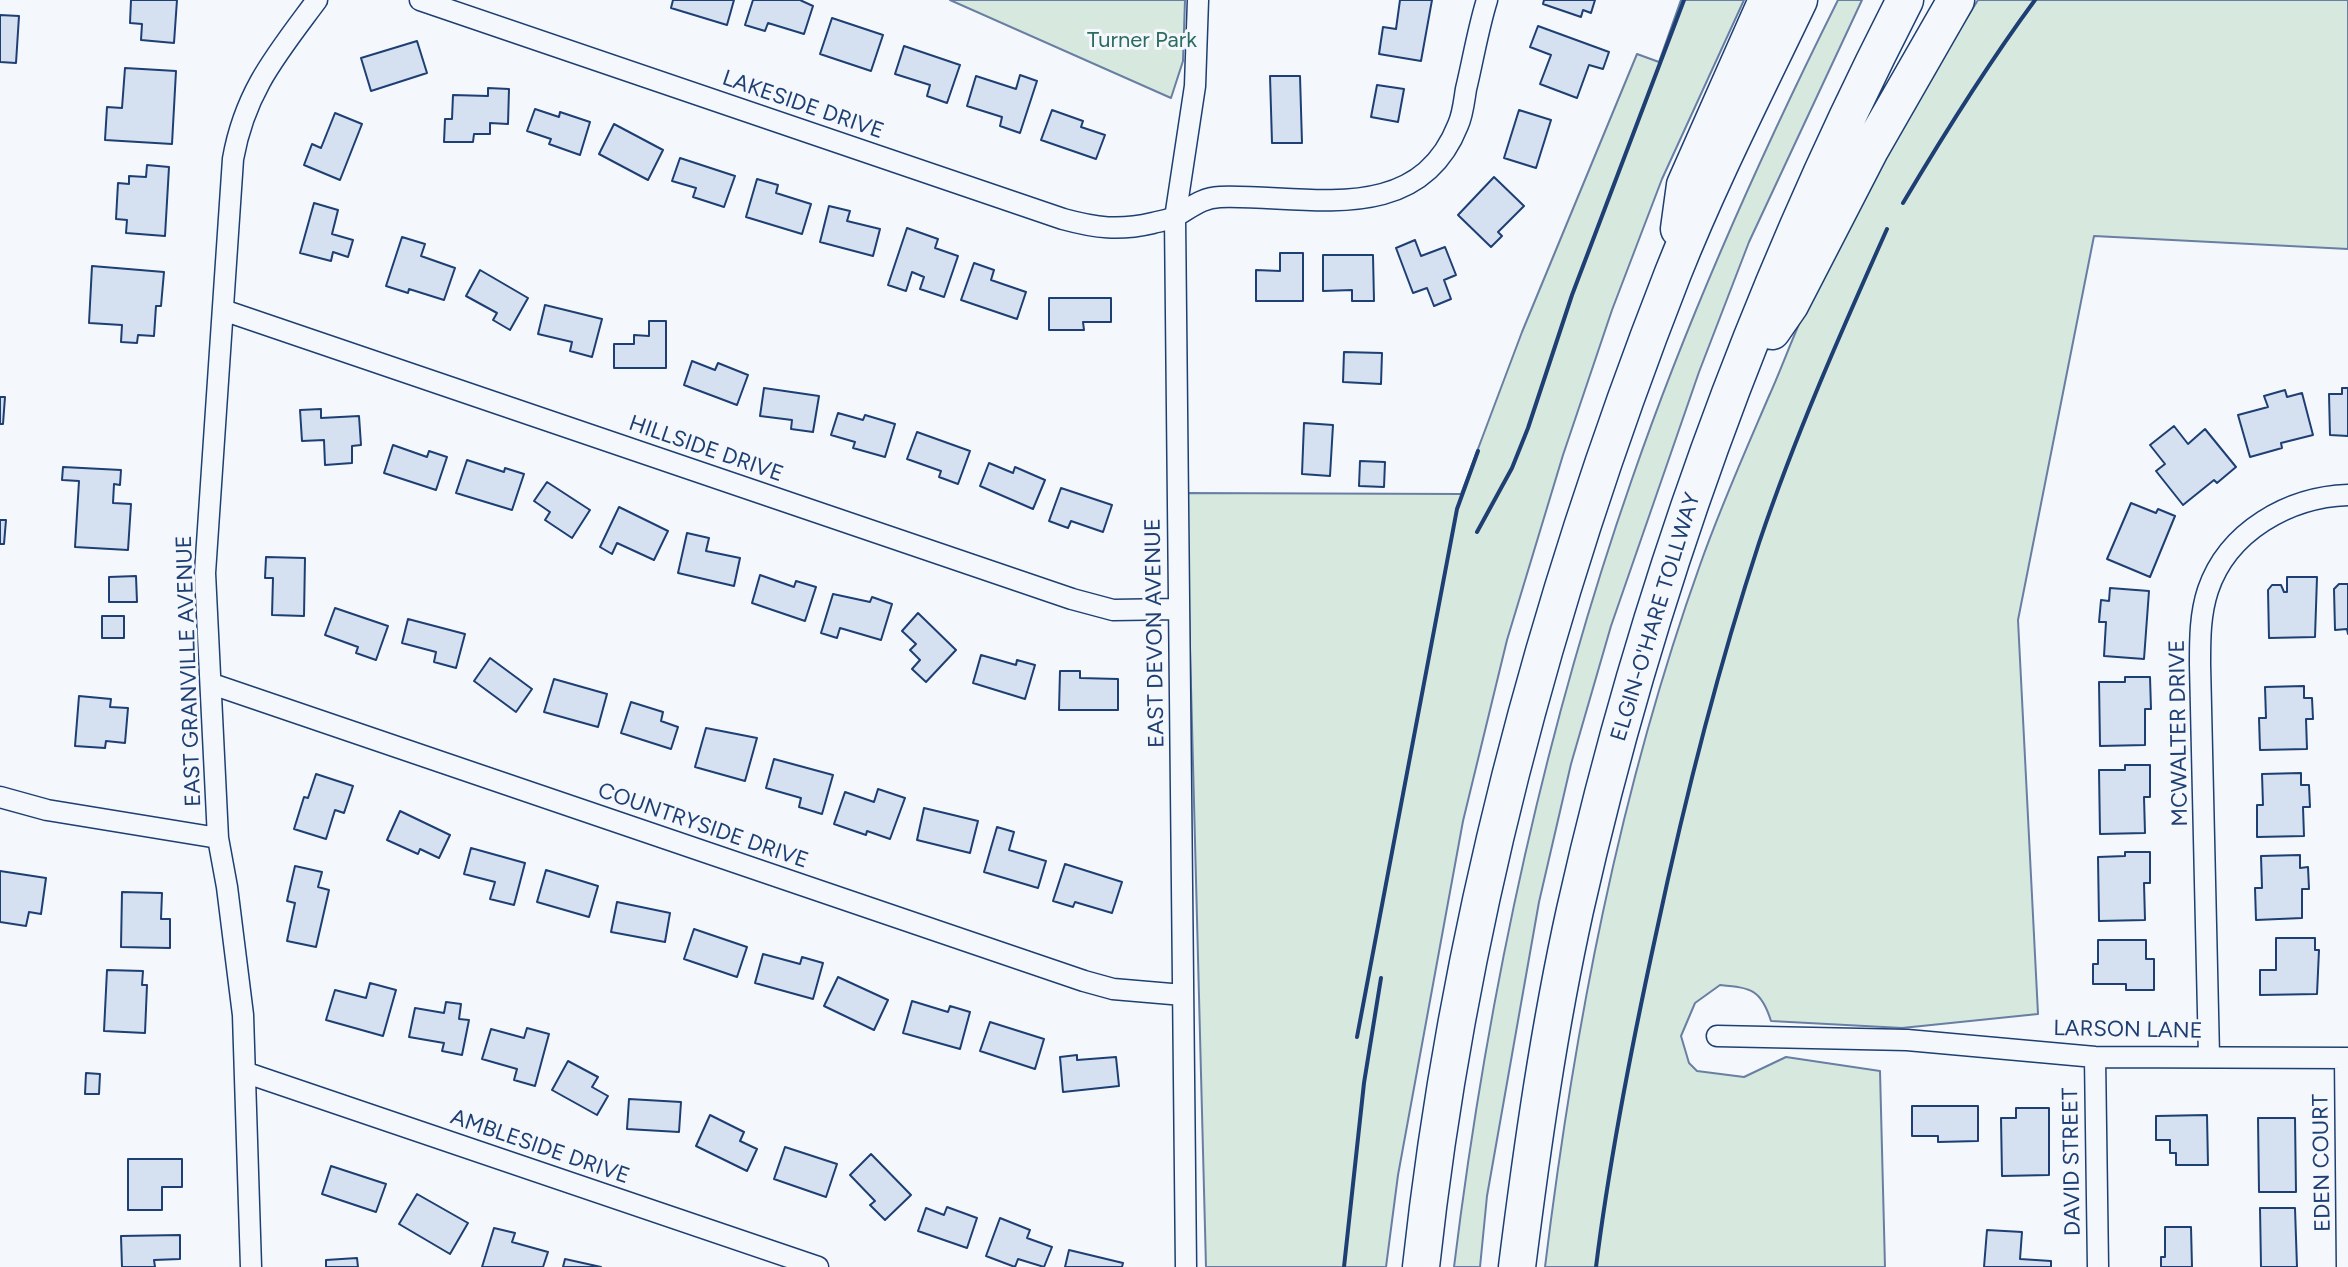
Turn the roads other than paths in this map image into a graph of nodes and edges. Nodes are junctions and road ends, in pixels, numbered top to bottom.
1 (317, 0) edge
2 (420, 0) edge
3 (1198, 0) edge
4 (1487, 0) edge
5 (1767, 0) edge
6 (1799, 0) edge
7 (1905, 0) edge
8 (1956, 0) edge
9 (1175, 218) junction
10 (1674, 271) junction
11 (223, 310) junction
12 (1730, 392) junction
13 (2348, 495) edge
14 (1178, 609) junction
15 (212, 684) junction
16 (0, 797) edge
17 (218, 838) junction
18 (1183, 995) junction
19 (1717, 1036) dead end
20 (2209, 1056) junction
21 (2095, 1057) junction
22 (2346, 1058) edge
23 (247, 1073) junction
24 (251, 1267) edge
25 (818, 1267) edge
26 (1186, 1267) edge
27 (1421, 1267) edge
28 (1517, 1267) edge
29 (2098, 1267) edge
30 (2347, 1267) edge

1 - 11 street, EAST GRANVILLE AVENUE
2 - 9 street, LAKESIDE DRIVE
3 - 9 street, EAST DEVON AVENUE
4 - 9 street, LAKESIDE DRIVE
5 - 10 highway
6 - 10 highway
7 - 12 highway, ELGIN-O'HARE TOLLWAY
8 - 12 highway
9 - 14 street, EAST DEVON AVENUE
10 - 27 highway
11 - 14 street, HILLSIDE DRIVE
11 - 15 street, EAST GRANVILLE AVENUE
12 - 28 highway, ELGIN-O'HARE TOLLWAY
13 - 20 street, MCWALTER DRIVE
14 - 18 street, EAST DEVON AVENUE
15 - 17 street, EAST GRANVILLE AVENUE
15 - 18 street, COUNTRYSIDE DRIVE
16 - 17 street
17 - 23 street, EAST GRANVILLE AVENUE
18 - 26 street, EAST DEVON AVENUE
19 - 21 street, LARSON LANE
20 - 21 street, LARSON LANE
20 - 22 street, LARSON LANE
21 - 29 street, DAVID STREET
22 - 30 street, EDEN COURT
23 - 24 street, EAST GRANVILLE AVENUE
23 - 25 street, AMBLESIDE DRIVE

